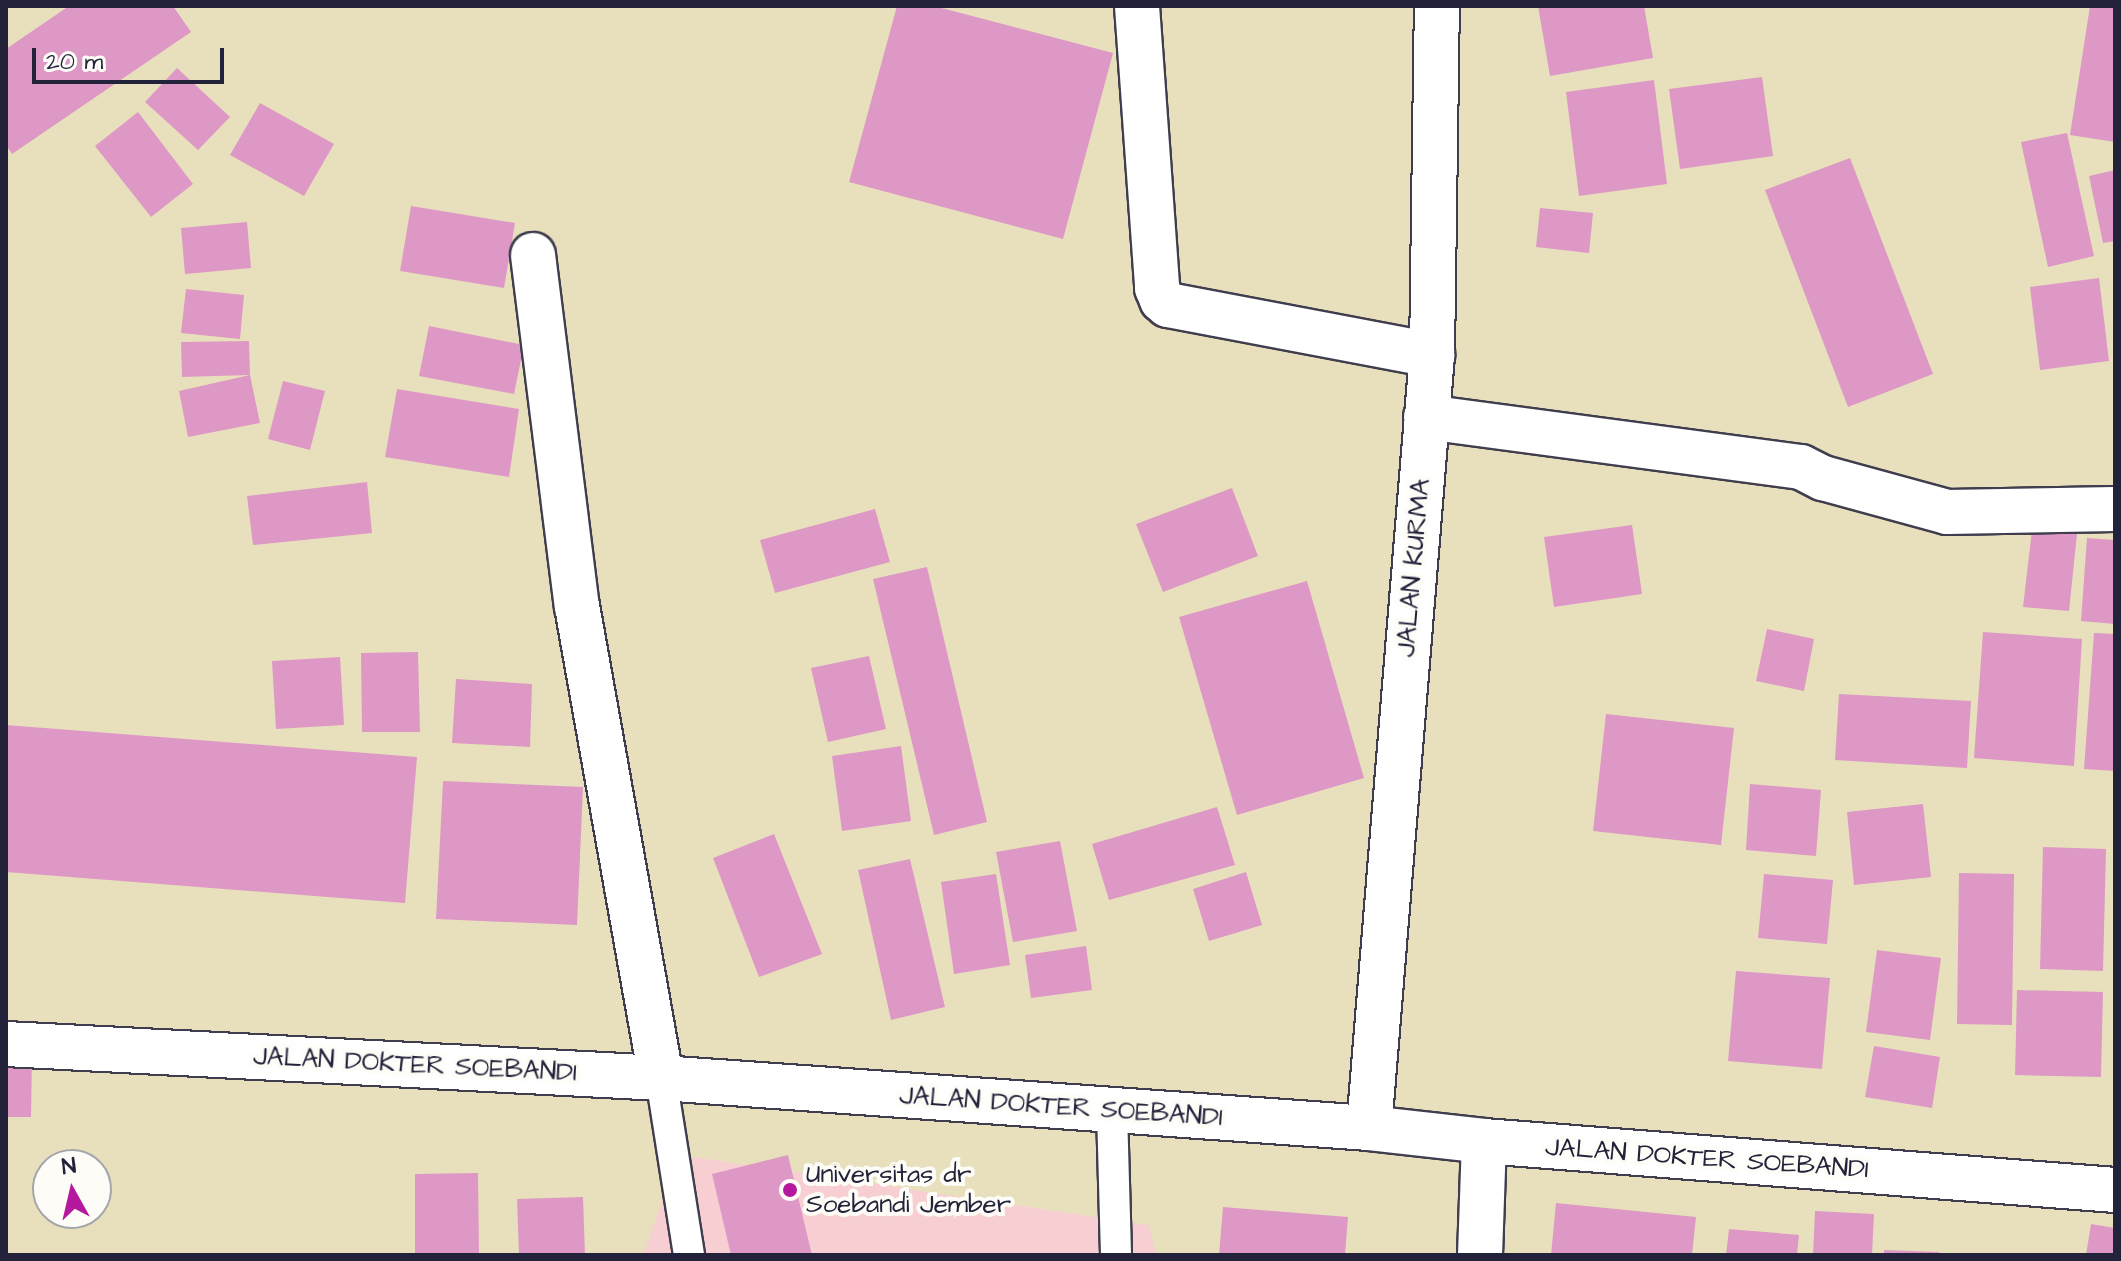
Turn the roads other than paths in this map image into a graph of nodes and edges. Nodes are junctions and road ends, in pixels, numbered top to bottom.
1 (1137, 6) edge
2 (1437, 6) edge
3 (533, 255) dead end
4 (1432, 355) junction
5 (1426, 417) junction
6 (2115, 509) edge
7 (6, 1044) edge
8 (661, 1078) junction
9 (1112, 1111) junction
10 (1369, 1128) junction
11 (1484, 1141) junction
12 (2115, 1190) edge
13 (689, 1255) edge
14 (1116, 1255) edge
15 (1480, 1255) edge

1 - 4 street
2 - 4 street, JALAN KURMA
3 - 8 street
4 - 5 street, JALAN KURMA
5 - 6 street
5 - 10 street, JALAN KURMA
7 - 8 street, JALAN DOKTER SOEBANDI
8 - 9 street, JALAN DOKTER SOEBANDI
8 - 13 lane
9 - 10 street, JALAN DOKTER SOEBANDI
9 - 14 lane
10 - 11 street, JALAN DOKTER SOEBANDI
11 - 12 street, JALAN DOKTER SOEBANDI
11 - 15 street

